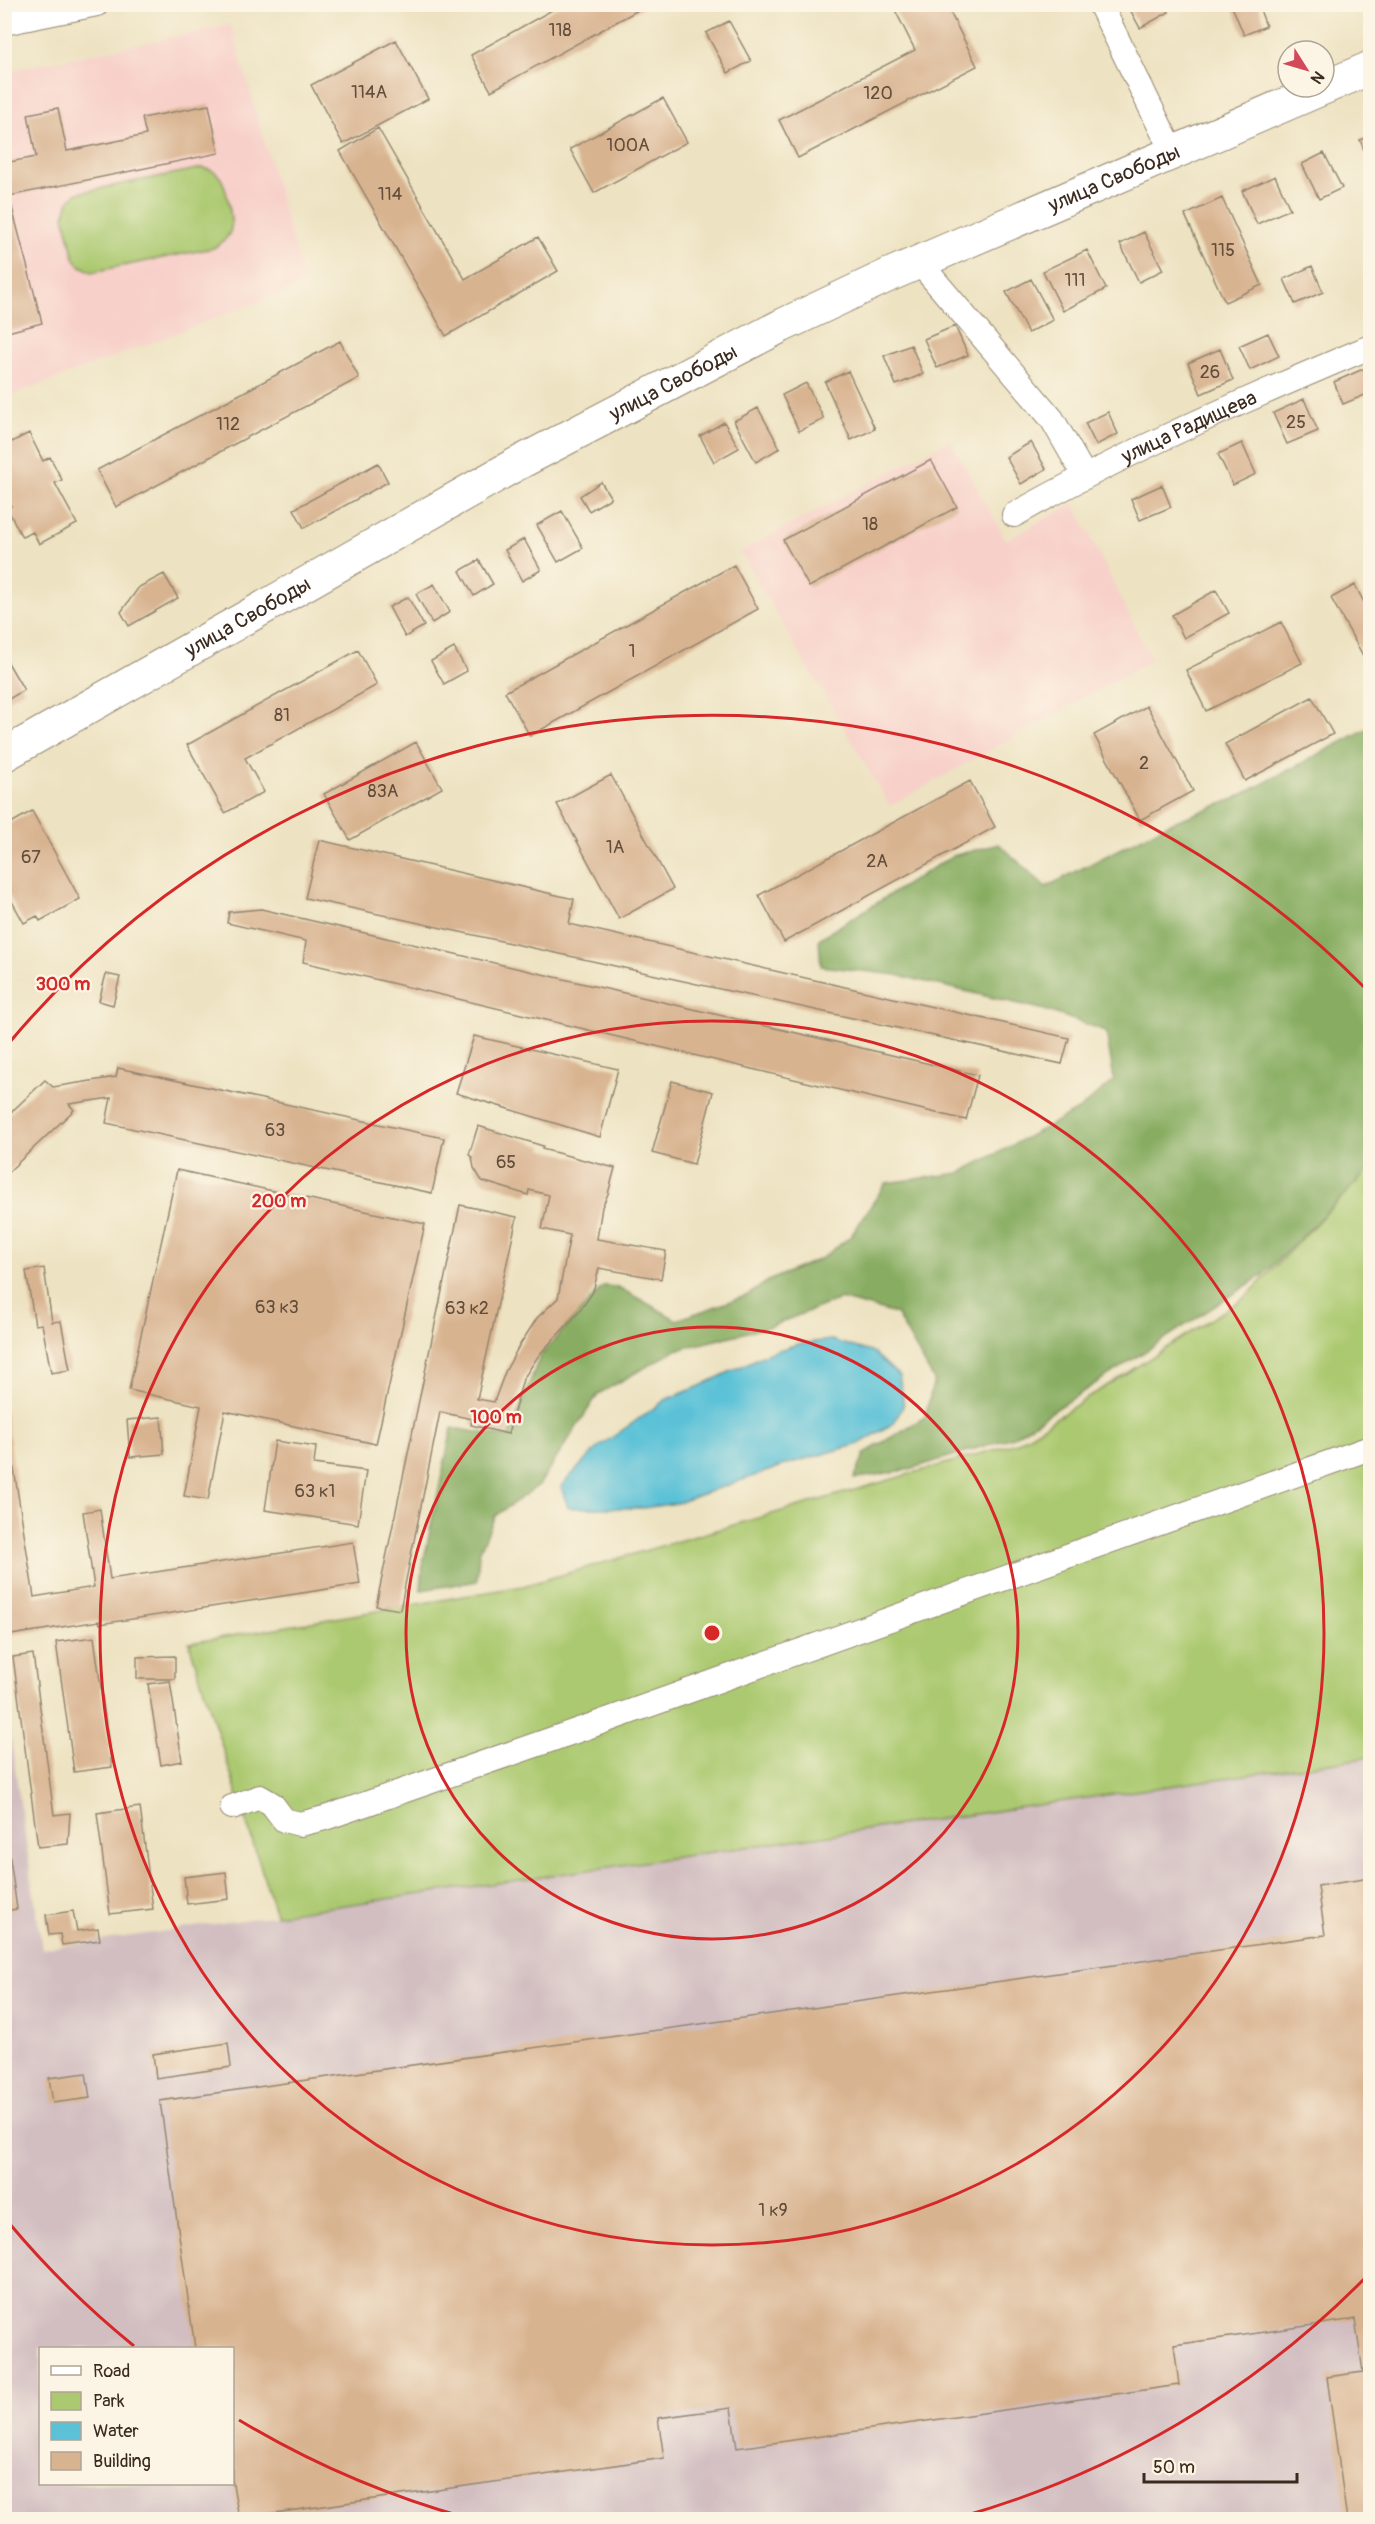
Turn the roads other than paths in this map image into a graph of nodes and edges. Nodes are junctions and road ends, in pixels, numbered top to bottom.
1 (97, 4) edge
2 (1100, 4) edge
3 (4, 23) edge
4 (1371, 68) edge
5 (1172, 151) junction
6 (919, 262) junction
7 (1371, 347) edge
8 (1084, 475) junction
9 (1014, 515) dead end
10 (4, 755) edge
11 (1371, 1448) edge
12 (232, 1807) dead end

1 - 3 street
2 - 5 street
4 - 5 main road, улица Свободы
5 - 6 main road, улица Свободы
6 - 8 street
6 - 10 main road, улица Свободы
7 - 8 street, улица Радищева
8 - 9 street, улица Радищева
11 - 12 street

